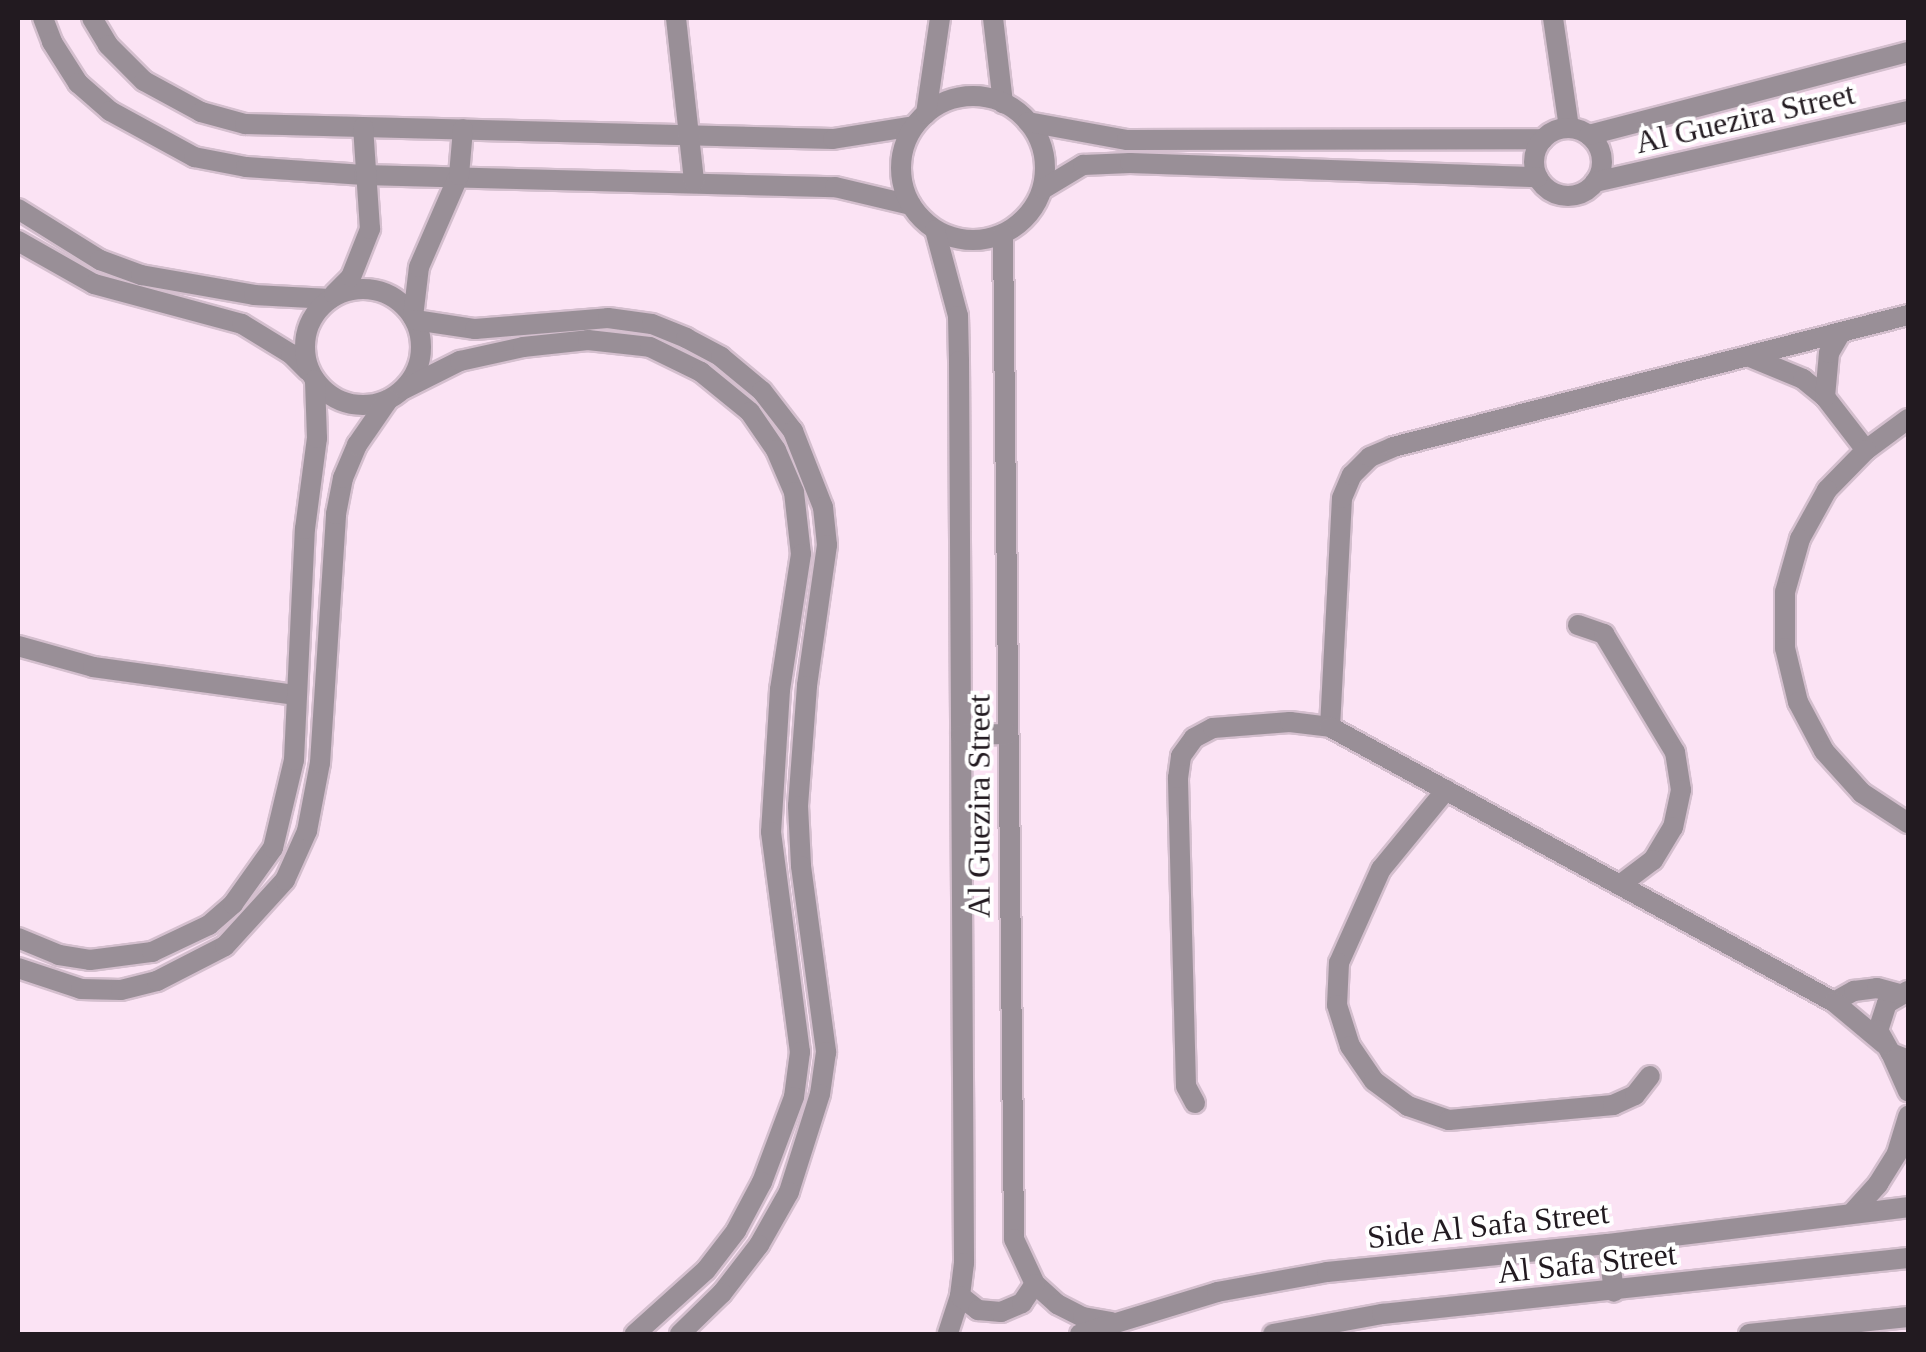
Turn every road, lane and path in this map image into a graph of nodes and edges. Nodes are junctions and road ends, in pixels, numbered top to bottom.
1 (43, 18) edge
2 (92, 18) edge
3 (676, 18) edge
4 (940, 18) edge
5 (993, 18) edge
6 (1552, 18) edge
7 (1908, 52) edge
8 (1003, 102) junction
9 (1908, 111) edge
10 (920, 120) junction
11 (1028, 122) junction
12 (363, 126) junction
13 (462, 128) junction
14 (1579, 132) junction
15 (691, 138) junction
16 (1543, 139) junction
17 (364, 174) junction
18 (459, 175) junction
19 (1538, 177) junction
20 (694, 182) junction
21 (1595, 182) junction
22 (1042, 189) junction
23 (911, 205) junction
24 (18, 209) edge
25 (935, 230) junction
26 (1003, 234) junction
27 (18, 241) edge
28 (332, 297) junction
29 (1908, 315) edge
30 (414, 319) junction
31 (1840, 334) junction
32 (1750, 357) junction
33 (314, 377) junction
34 (396, 394) junction
35 (1825, 397) junction
36 (1908, 418) edge
37 (1866, 450) junction
38 (1578, 625) dead end
39 (18, 646) edge
40 (296, 696) junction
41 (1330, 727) junction
42 (1008, 734) junction
43 (962, 736) junction
44 (1446, 790) junction
45 (1908, 823) edge
46 (1622, 883) junction
47 (233, 904) junction
48 (251, 921) junction
49 (18, 938) edge
50 (18, 968) edge
51 (820, 985) junction
52 (793, 989) junction
53 (1904, 992) edge
54 (1834, 1002) junction
55 (1895, 1052) edge
56 (1650, 1076) dead end
57 (1908, 1091) edge
58 (1195, 1103) dead end
59 (1908, 1116) edge
60 (785, 1128) junction
61 (810, 1135) junction
62 (1908, 1206) edge
63 (1853, 1212) junction
64 (1608, 1244) junction
65 (1908, 1258) edge
66 (1035, 1284) junction
67 (1614, 1292) junction
68 (960, 1296) junction
69 (1382, 1314) junction
70 (1908, 1318) edge
71 (1112, 1322) junction
72 (635, 1334) edge
73 (680, 1334) edge
74 (948, 1334) edge
75 (1080, 1334) edge
76 (1273, 1334) edge
77 (1394, 1334) edge
78 (1749, 1334) edge

1 - 17 street
2 - 12 street
3 - 15 street
4 - 10 street
5 - 8 street
6 - 14 street
7 - 14 street, Al Guezira Street
8 - 10 street
8 - 11 street
9 - 21 street, Al Guezira Street
10 - 15 street
10 - 23 street
11 - 16 street
11 - 22 street
12 - 13 street
12 - 17 street
13 - 15 street
13 - 18 street
14 - 16 street
14 - 21 street
15 - 20 street
16 - 19 street
17 - 18 street
17 - 28 street
18 - 20 street
18 - 30 street
19 - 21 street
19 - 22 street
20 - 23 street
22 - 26 street
23 - 25 street
24 - 28 street
25 - 26 street
25 - 43 street, Al Guezira Street
26 - 42 street, Al Guezira Street
27 - 33 street
28 - 30 street
28 - 33 street
29 - 31 street
30 - 34 street
30 - 51 street
31 - 32 street
31 - 35 street
32 - 35 street
32 - 41 street
33 - 34 street
33 - 40 street
34 - 48 street
34 - 52 street
35 - 37 street
36 - 37 street
37 - 45 street
38 - 46 street
39 - 40 street
40 - 47 street
41 - 44 street
41 - 58 street
42 - 43 street
42 - 66 street, Al Guezira Street
43 - 68 street, Al Guezira Street
44 - 46 street
44 - 56 street
46 - 54 street
47 - 48 street
47 - 49 street
48 - 50 street
51 - 52 street
51 - 61 street
52 - 60 street
53 - 54 street
53 - 55 street
54 - 55 street
55 - 57 street
59 - 63 street
60 - 61 street
60 - 72 street
61 - 73 street
62 - 63 street, Side Al Safa Street
63 - 64 street, Side Al Safa Street
64 - 67 street
64 - 71 street, Side Al Safa Street
65 - 67 street, Al Safa Street
66 - 68 street
66 - 71 street, Al Guezira Street
67 - 69 street, Al Safa Street
68 - 74 street, Al Guezira Street
69 - 76 street, Al Safa Street
69 - 77 street
70 - 78 street
71 - 75 street, Side Al Safa Street

